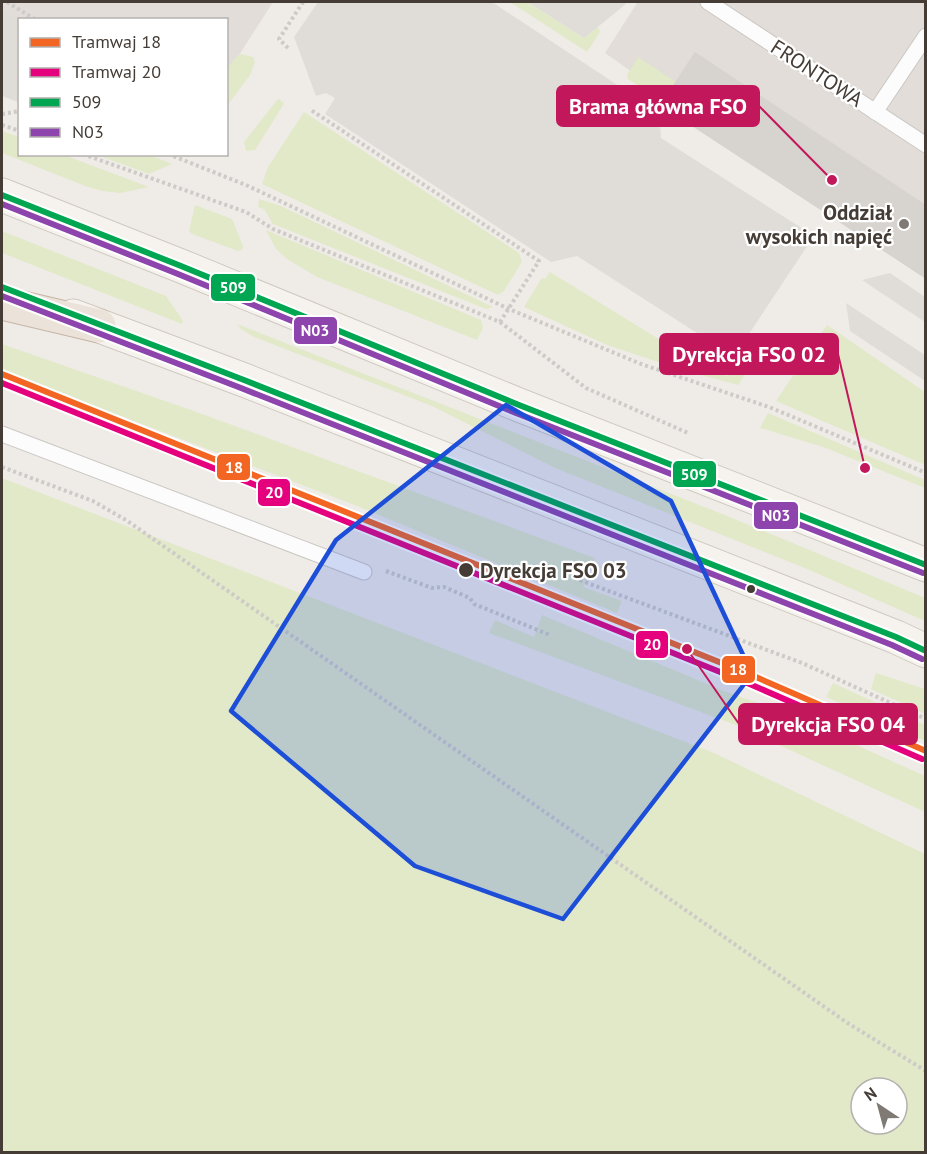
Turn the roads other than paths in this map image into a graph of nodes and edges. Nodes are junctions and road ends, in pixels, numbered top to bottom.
1 (708, 2) edge
2 (926, 36) edge
3 (875, 112) junction
4 (926, 146) edge
5 (2, 195) edge
6 (2, 287) edge
7 (2, 303) edge
8 (99, 326) junction
9 (2, 434) edge
10 (926, 565) edge
11 (364, 572) road end
12 (926, 651) edge

1 - 3 lane, FRONTOWA
2 - 3 lane
3 - 4 lane, FRONTOWA
5 - 10 main road
6 - 8 main road
7 - 8 highway
8 - 12 main road
9 - 11 lane

